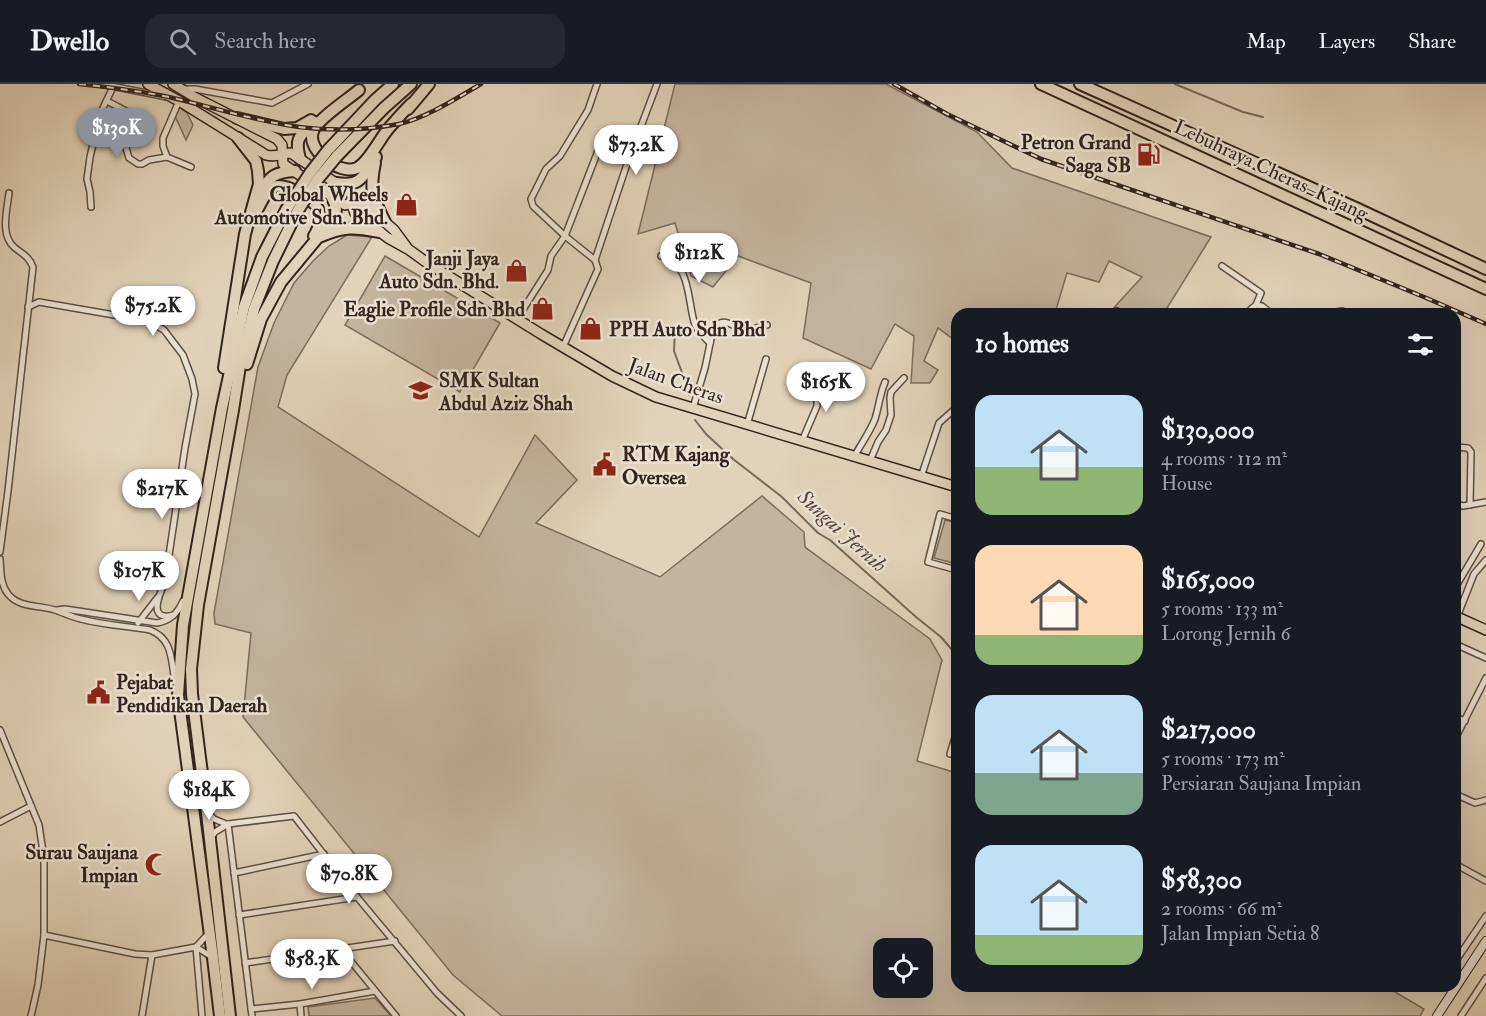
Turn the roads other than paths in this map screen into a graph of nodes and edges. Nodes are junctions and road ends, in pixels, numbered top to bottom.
1 (101, 84) edge
2 (148, 84) edge
3 (202, 84) edge
4 (308, 84) edge
5 (393, 84) edge
6 (411, 84) edge
7 (429, 84) edge
8 (597, 84) edge
9 (657, 84) edge
10 (1041, 84) edge
11 (1080, 84) edge
12 (177, 86) edge
13 (113, 87) junction
14 (364, 87) edge
15 (195, 88) junction
16 (107, 101) junction
17 (178, 101) junction
18 (411, 104) junction
19 (323, 114) junction
20 (237, 118) junction
21 (238, 138) junction
22 (603, 138) dead end
23 (332, 153) junction
24 (282, 155) junction
25 (167, 157) junction
26 (376, 157) junction
27 (300, 159) junction
28 (191, 167) dead end
29 (294, 171) junction
30 (336, 183) junction
31 (9, 193) dead end
32 (330, 195) junction
33 (353, 203) junction
34 (254, 204) junction
35 (91, 207) dead end
36 (382, 227) junction
37 (245, 234) junction
38 (565, 236) junction
39 (318, 237) junction
40 (302, 256) junction
41 (661, 256) dead end
42 (595, 260) junction
43 (1222, 266) dead end
44 (1486, 269) edge
45 (1486, 289) edge
46 (30, 292) junction
47 (39, 302) junction
48 (1256, 305) junction
49 (28, 308) junction
50 (1253, 308) edge
51 (1264, 308) edge
52 (517, 319) junction
53 (767, 325) dead end
54 (710, 344) junction
55 (563, 347) junction
56 (766, 358) dead end
57 (904, 378) dead end
58 (813, 379) dead end
59 (885, 382) dead end
60 (693, 408) junction
61 (228, 409) junction
62 (951, 412) edge
63 (747, 425) junction
64 (802, 441) junction
65 (1461, 447) edge
66 (220, 454) junction
67 (854, 457) junction
68 (870, 462) junction
69 (921, 477) junction
70 (951, 486) edge
71 (1486, 502) edge
72 (1470, 505) junction
73 (1461, 506) edge
74 (951, 517) edge
75 (1481, 544) dead end
76 (0, 552) edge
77 (0, 559) edge
78 (1486, 560) edge
79 (951, 568) edge
80 (1461, 578) edge
81 (190, 583) junction
82 (158, 597) junction
83 (1461, 604) edge
84 (174, 615) junction
85 (1461, 618) edge
86 (138, 624) junction
87 (1486, 630) edge
88 (1461, 647) edge
89 (1486, 658) edge
90 (1486, 678) edge
91 (178, 695) junction
92 (1461, 719) edge
93 (1465, 721) junction
94 (1461, 728) edge
95 (0, 730) edge
96 (951, 751) edge
97 (950, 754) dead end
98 (1461, 797) edge
99 (1486, 800) edge
100 (31, 806) junction
101 (207, 813) junction
102 (0, 822) edge
103 (228, 824) junction
104 (210, 840) junction
105 (324, 854) junction
106 (1461, 867) edge
107 (234, 873) junction
108 (1486, 881) edge
109 (357, 897) junction
110 (239, 915) junction
111 (1486, 916) edge
112 (210, 932) junction
113 (44, 935) junction
114 (395, 941) junction
115 (1486, 941) edge
116 (196, 947) junction
117 (345, 949) junction
118 (1461, 953) edge
119 (152, 955) junction
120 (213, 958) junction
121 (245, 963) junction
122 (1463, 976) joint
123 (1486, 978) edge
124 (1461, 979) edge
125 (375, 991) junction
126 (1453, 992) edge
127 (300, 1004) junction
128 (252, 1012) edge
129 (31, 1016) edge
130 (142, 1016) edge
131 (202, 1016) edge
132 (220, 1016) edge
133 (230, 1016) edge
134 (301, 1016) edge
135 (396, 1016) edge
136 (461, 1016) edge
137 (1437, 1016) edge
138 (1461, 1016) edge

1 - 13 street
2 - 17 main road, Jalan Cheras
3 - 15 street
4 - 15 street
5 - 23 highway
6 - 23 highway
7 - 18 highway
8 - 38 street
9 - 42 street
10 - 45 highway, Lebuhraya Cheras–Kajang
11 - 44 highway, Lebuhraya Cheras–Kajang
12 - 15 street
12 - 20 main road, Jalan Cheras
13 - 16 street
13 - 17 street
14 - 18 highway
14 - 19 highway
16 - 25 street
16 - 35 street
17 - 21 main road, Jalan Cheras
17 - 25 street
18 - 26 highway
19 - 20 highway
19 - 27 highway
20 - 24 main road, Jalan Cheras
21 - 24 main road, Jalan Cheras
21 - 34 highway
22 - 38 street
23 - 61 highway, bridge
24 - 27 main road, Jalan Cheras
24 - 29 main road, Jalan Cheras
25 - 28 street
26 - 30 highway
26 - 36 highway
27 - 30 main road, Jalan Cheras
29 - 32 main road, Jalan Cheras
29 - 34 highway
30 - 33 main road, Jalan Cheras
31 - 46 street
32 - 33 main road, Jalan Cheras
32 - 39 highway
33 - 36 main road, Jalan Cheras
34 - 37 highway
36 - 39 highway
36 - 52 main road, Jalan Cheras
37 - 40 highway
37 - 61 highway
38 - 42 street
38 - 52 street
39 - 40 highway
40 - 61 highway
41 - 54 street
42 - 55 street
43 - 48 street
46 - 47 street
46 - 49 street
47 - 49 street
47 - 82 street
48 - 50 street
48 - 51 street
49 - 76 street
52 - 55 main road, Jalan Cheras
53 - 54 street
54 - 60 street
55 - 60 main road, Jalan Cheras
56 - 63 street
57 - 68 street
58 - 64 street
59 - 67 street
60 - 63 main road, Jalan Cheras
61 - 66 highway
62 - 69 street
63 - 64 main road, Jalan Cheras
64 - 67 main road, Jalan Cheras
65 - 72 street
66 - 81 highway
66 - 101 highway
67 - 68 main road, Jalan Cheras
68 - 69 main road, Jalan Cheras
69 - 70 main road, Jalan Cheras
71 - 72 street
72 - 73 street
74 - 79 street
75 - 80 street
77 - 86 street
78 - 83 street
81 - 84 street
81 - 91 highway
82 - 84 street
82 - 86 street
84 - 86 street
85 - 87 main road
86 - 91 street
88 - 89 street
90 - 93 street
91 - 112 highway
92 - 93 street
93 - 94 street
95 - 100 street
96 - 97 street
98 - 99 street
100 - 102 street
100 - 113 street
101 - 103 street
101 - 104 highway
103 - 104 street
103 - 105 street
103 - 107 street
104 - 133 highway
105 - 107 street
105 - 109 street
106 - 108 street
107 - 110 street
109 - 110 street
109 - 114 street
110 - 121 street
111 - 118 street
112 - 116 street
112 - 120 highway
113 - 119 street
113 - 129 street
114 - 117 street
114 - 136 street
115 - 122 street
116 - 119 street
116 - 120 street
116 - 131 street
117 - 121 street
117 - 125 street
119 - 130 street
120 - 132 highway
121 - 128 street
122 - 124 street
123 - 138 street
125 - 127 street
125 - 135 street
126 - 137 street
127 - 128 street
127 - 134 street

